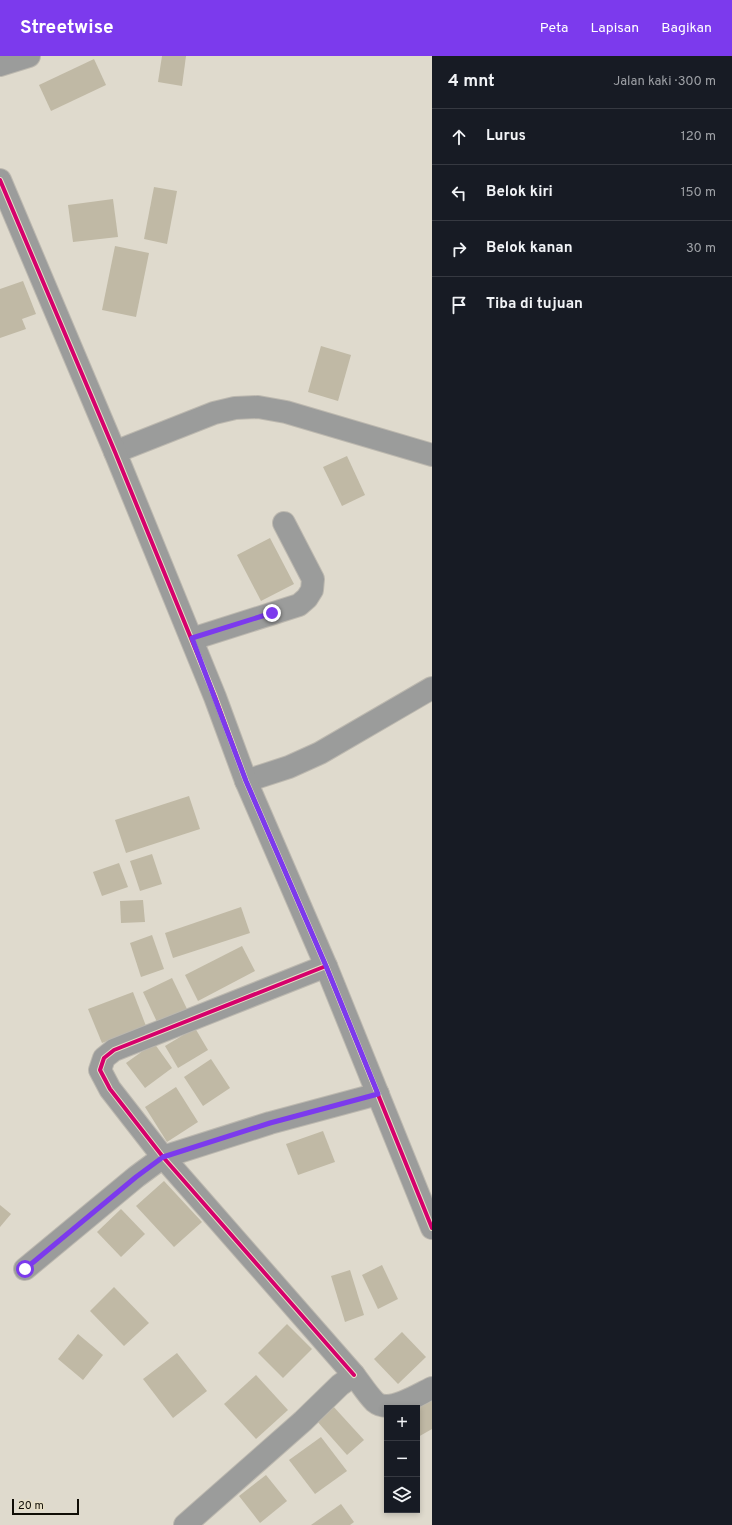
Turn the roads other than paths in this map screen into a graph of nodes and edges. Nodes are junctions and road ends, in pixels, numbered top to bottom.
1 (29, 56) edge
2 (0, 66) edge
3 (0, 180) edge
4 (115, 452) junction
5 (432, 455) edge
6 (284, 523) dead end
7 (192, 638) junction
8 (432, 688) edge
9 (246, 781) junction
10 (326, 966) junction
11 (378, 1094) junction
12 (163, 1157) junction
13 (432, 1228) edge
14 (25, 1269) dead end
15 (354, 1375) junction
16 (432, 1388) edge
17 (185, 1525) edge

1 - 2 street
3 - 4 street
4 - 5 street
4 - 7 street
6 - 7 street
7 - 9 street
8 - 9 street
9 - 10 street
10 - 11 street
10 - 12 street
11 - 12 street
11 - 13 street
12 - 14 street
12 - 15 street
15 - 16 street
15 - 17 street

